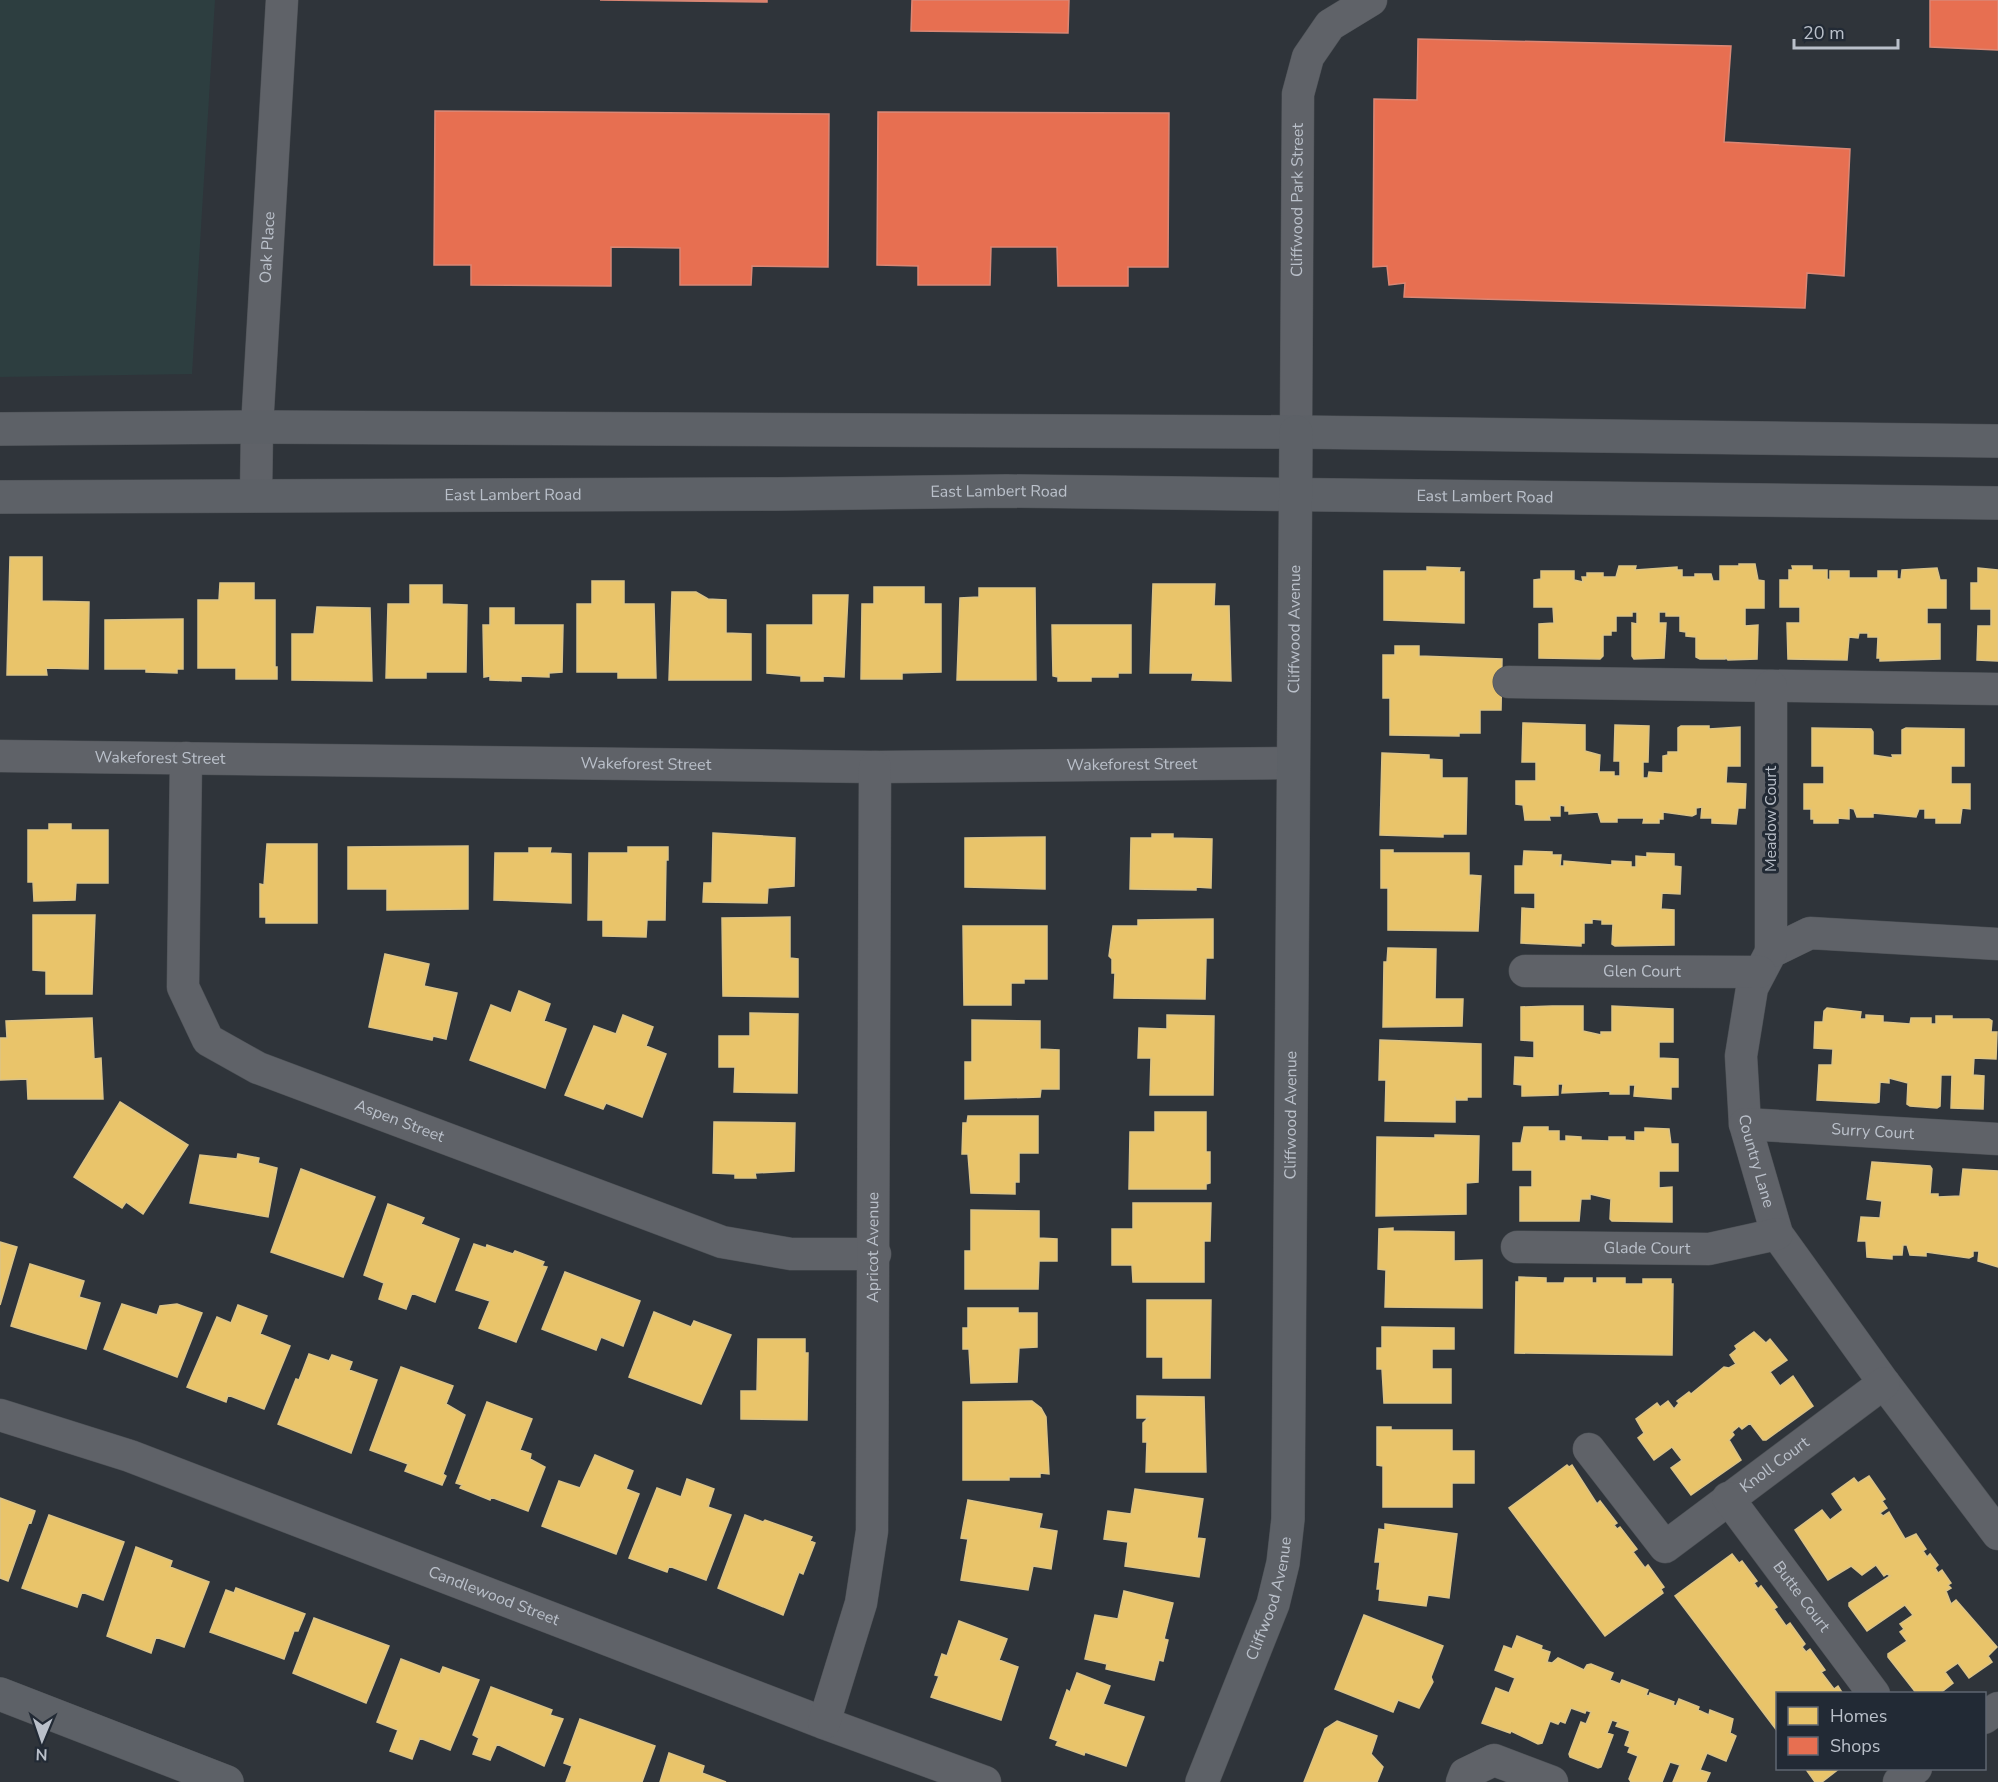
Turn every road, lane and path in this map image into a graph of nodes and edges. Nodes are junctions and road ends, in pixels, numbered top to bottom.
1 (282, 0) edge
2 (1371, 0) edge
3 (257, 427) junction
4 (0, 429) edge
5 (1296, 432) junction
6 (1998, 441) edge
7 (256, 495) junction
8 (0, 496) edge
9 (1296, 496) junction
10 (1998, 503) edge
11 (1509, 682) dead end
12 (1771, 686) junction
13 (1998, 689) edge
14 (0, 756) edge
15 (186, 758) junction
16 (1292, 763) junction
17 (875, 767) junction
18 (1998, 944) edge
19 (1765, 962) junction
20 (1525, 971) dead end
21 (1745, 1124) junction
22 (1998, 1139) edge
23 (1777, 1234) junction
24 (1517, 1247) dead end
25 (875, 1254) junction
26 (1884, 1383) junction
27 (0, 1415) edge
28 (1589, 1449) dead end
29 (1728, 1498) junction
30 (1998, 1534) edge
31 (1874, 1692) edge
32 (0, 1694) edge
33 (1998, 1707) edge
34 (1986, 1716) edge
35 (824, 1723) junction
36 (1914, 1770) edge
37 (227, 1782) edge
38 (986, 1782) edge
39 (1202, 1782) edge
40 (1462, 1782) edge
41 (1552, 1782) edge
42 (1899, 1782) edge

1 - 3 street, Oak Place
2 - 5 street, Cliffwood Park Street
3 - 4 main road
3 - 5 main road
3 - 7 street, Oak Place
5 - 6 main road
5 - 9 main road, Cliffwood Avenue
7 - 8 main road, East Lambert Road
7 - 9 main road, East Lambert Road
9 - 10 main road, East Lambert Road
9 - 16 main road, Cliffwood Avenue
11 - 12 street
12 - 13 street
12 - 19 street, Meadow Court
14 - 15 street, Wakeforest Street
15 - 17 street, Wakeforest Street
15 - 25 street, Aspen Street
16 - 17 street, Wakeforest Street
16 - 39 main road, Cliffwood Avenue
17 - 25 street, Apricot Avenue
18 - 19 street
19 - 20 street, Glen Court
19 - 21 street, Country Lane
21 - 22 street, Surry Court
21 - 23 street, Country Lane
23 - 24 street, Glade Court
23 - 26 street, Country Lane
25 - 35 street, Apricot Avenue
26 - 29 street, Knoll Court
26 - 30 street, Country Lane
27 - 35 street, Candlewood Street
28 - 29 street, Knoll Court
29 - 31 street, Butte Court
32 - 37 main road
33 - 34 street
35 - 38 street, Candlewood Street
36 - 42 street
40 - 41 street

